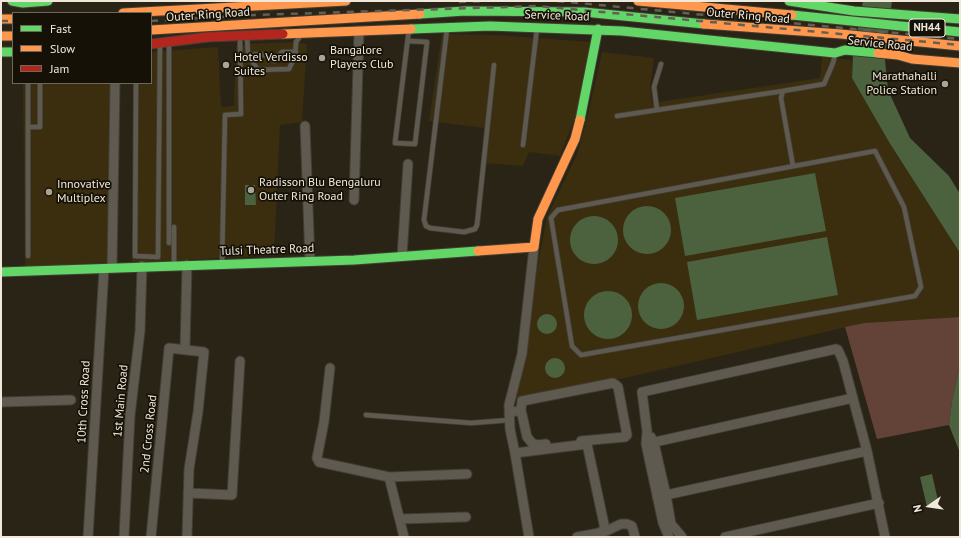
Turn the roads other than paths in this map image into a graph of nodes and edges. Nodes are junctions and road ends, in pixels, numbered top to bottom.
1 (12, 1) edge
2 (48, 1) edge
3 (346, 1) edge
4 (638, 1) edge
5 (789, 1) edge
6 (142, 12) edge
7 (854, 16) junction
8 (12, 19) edge
9 (960, 19) edge
10 (1, 20) edge
11 (447, 27) junction
12 (538, 27) junction
13 (410, 29) junction
14 (598, 29) junction
15 (152, 30) edge
16 (359, 32) junction
17 (960, 32) edge
18 (302, 34) junction
19 (1, 36) edge
20 (12, 36) edge
21 (243, 39) junction
22 (169, 41) junction
23 (408, 41) junction
24 (155, 43) edge
25 (960, 46) edge
26 (1, 52) edge
27 (12, 52) edge
28 (296, 52) junction
29 (835, 53) junction
30 (248, 55) junction
31 (960, 63) edge
32 (661, 64) dead end
33 (494, 65) dead end
34 (28, 84) edge
35 (40, 84) edge
36 (115, 84) edge
37 (136, 84) edge
38 (784, 91) junction
39 (657, 110) junction
40 (617, 116) dead end
41 (305, 126) dead end
42 (28, 127) junction
43 (523, 145) dead end
44 (408, 164) dead end
45 (793, 166) junction
46 (354, 200) dead end
47 (174, 227) dead end
48 (169, 243) dead end
49 (534, 247) junction
50 (28, 256) dead end
51 (402, 256) junction
52 (310, 261) junction
53 (222, 264) junction
54 (174, 265) junction
55 (187, 265) junction
56 (142, 266) junction
57 (108, 268) junction
58 (1, 272) edge
59 (185, 349) junction
60 (240, 361) dead end
61 (330, 368) dead end
62 (853, 398) junction
63 (72, 400) dead end
64 (1, 402) edge
65 (521, 410) junction
66 (366, 415) dead end
67 (510, 417) junction
68 (650, 443) junction
69 (867, 451) junction
70 (515, 453) junction
71 (467, 474) dead end
72 (388, 477) junction
73 (188, 494) junction
74 (662, 496) junction
75 (879, 503) junction
76 (466, 517) dead end
77 (400, 519) junction
78 (88, 537) edge
79 (124, 537) edge
80 (151, 537) edge
81 (187, 537) edge
82 (404, 537) edge
83 (529, 537) edge
84 (577, 537) edge
85 (594, 537) edge
86 (636, 537) edge
87 (670, 537) edge
88 (682, 537) edge
89 (724, 537) edge
90 (885, 537) edge

1 - 2 main road
3 - 6 main road, Outer Ring Road
4 - 7 main road, Outer Ring Road / NH44
5 - 7 main road
7 - 9 main road
7 - 17 main road, Outer Ring Road / NH44
8 - 10 main road
11 - 12 main road, Service Road
11 - 13 main road, Service Road
11 - 33 lane
12 - 14 main road, Service Road
12 - 43 lane
13 - 16 main road, Service Road
13 - 23 lane
14 - 29 main road, Service Road
14 - 49 main road
15 - 25 main road, Outer Ring Road / NH44
16 - 18 main road, Service Road
16 - 46 street
18 - 21 main road, Service Road
18 - 28 lane
19 - 20 main road
21 - 22 main road, Service Road
21 - 30 lane
21 - 53 lane
22 - 24 main road, Service Road
22 - 48 lane
23 - 23 lane
24 - 37 lane
26 - 27 main road
28 - 30 lane
28 - 30 lane
29 - 31 main road, Service Road
29 - 38 lane
32 - 39 lane
34 - 42 lane
35 - 42 lane
36 - 57 street, 10th Cross Road
38 - 39 lane
38 - 45 lane
39 - 40 lane
41 - 52 street
42 - 50 lane
44 - 51 street
45 - 45 lane
47 - 54 lane
49 - 51 main road, Tulsi Theatre Road
49 - 67 street
51 - 52 main road, Tulsi Theatre Road
52 - 53 main road, Tulsi Theatre Road
53 - 55 main road, Tulsi Theatre Road
54 - 55 main road, Tulsi Theatre Road
54 - 56 main road, Tulsi Theatre Road
55 - 59 street
56 - 57 main road, Tulsi Theatre Road
56 - 79 street, 1st Main Road
57 - 58 main road, Tulsi Theatre Road
57 - 78 street, 10th Cross Road
59 - 73 street
59 - 80 street, 2nd Cross Road
60 - 73 street
61 - 72 street
62 - 68 street
62 - 68 street
62 - 69 street
63 - 64 street
65 - 65 street
65 - 67 street
66 - 67 lane
67 - 70 street
68 - 74 street
69 - 74 street
69 - 75 street
70 - 83 street
70 - 84 street
71 - 72 street
72 - 77 street
73 - 81 street
74 - 87 street
74 - 88 street
75 - 89 street
75 - 90 street
76 - 77 street
77 - 82 street
85 - 86 street

